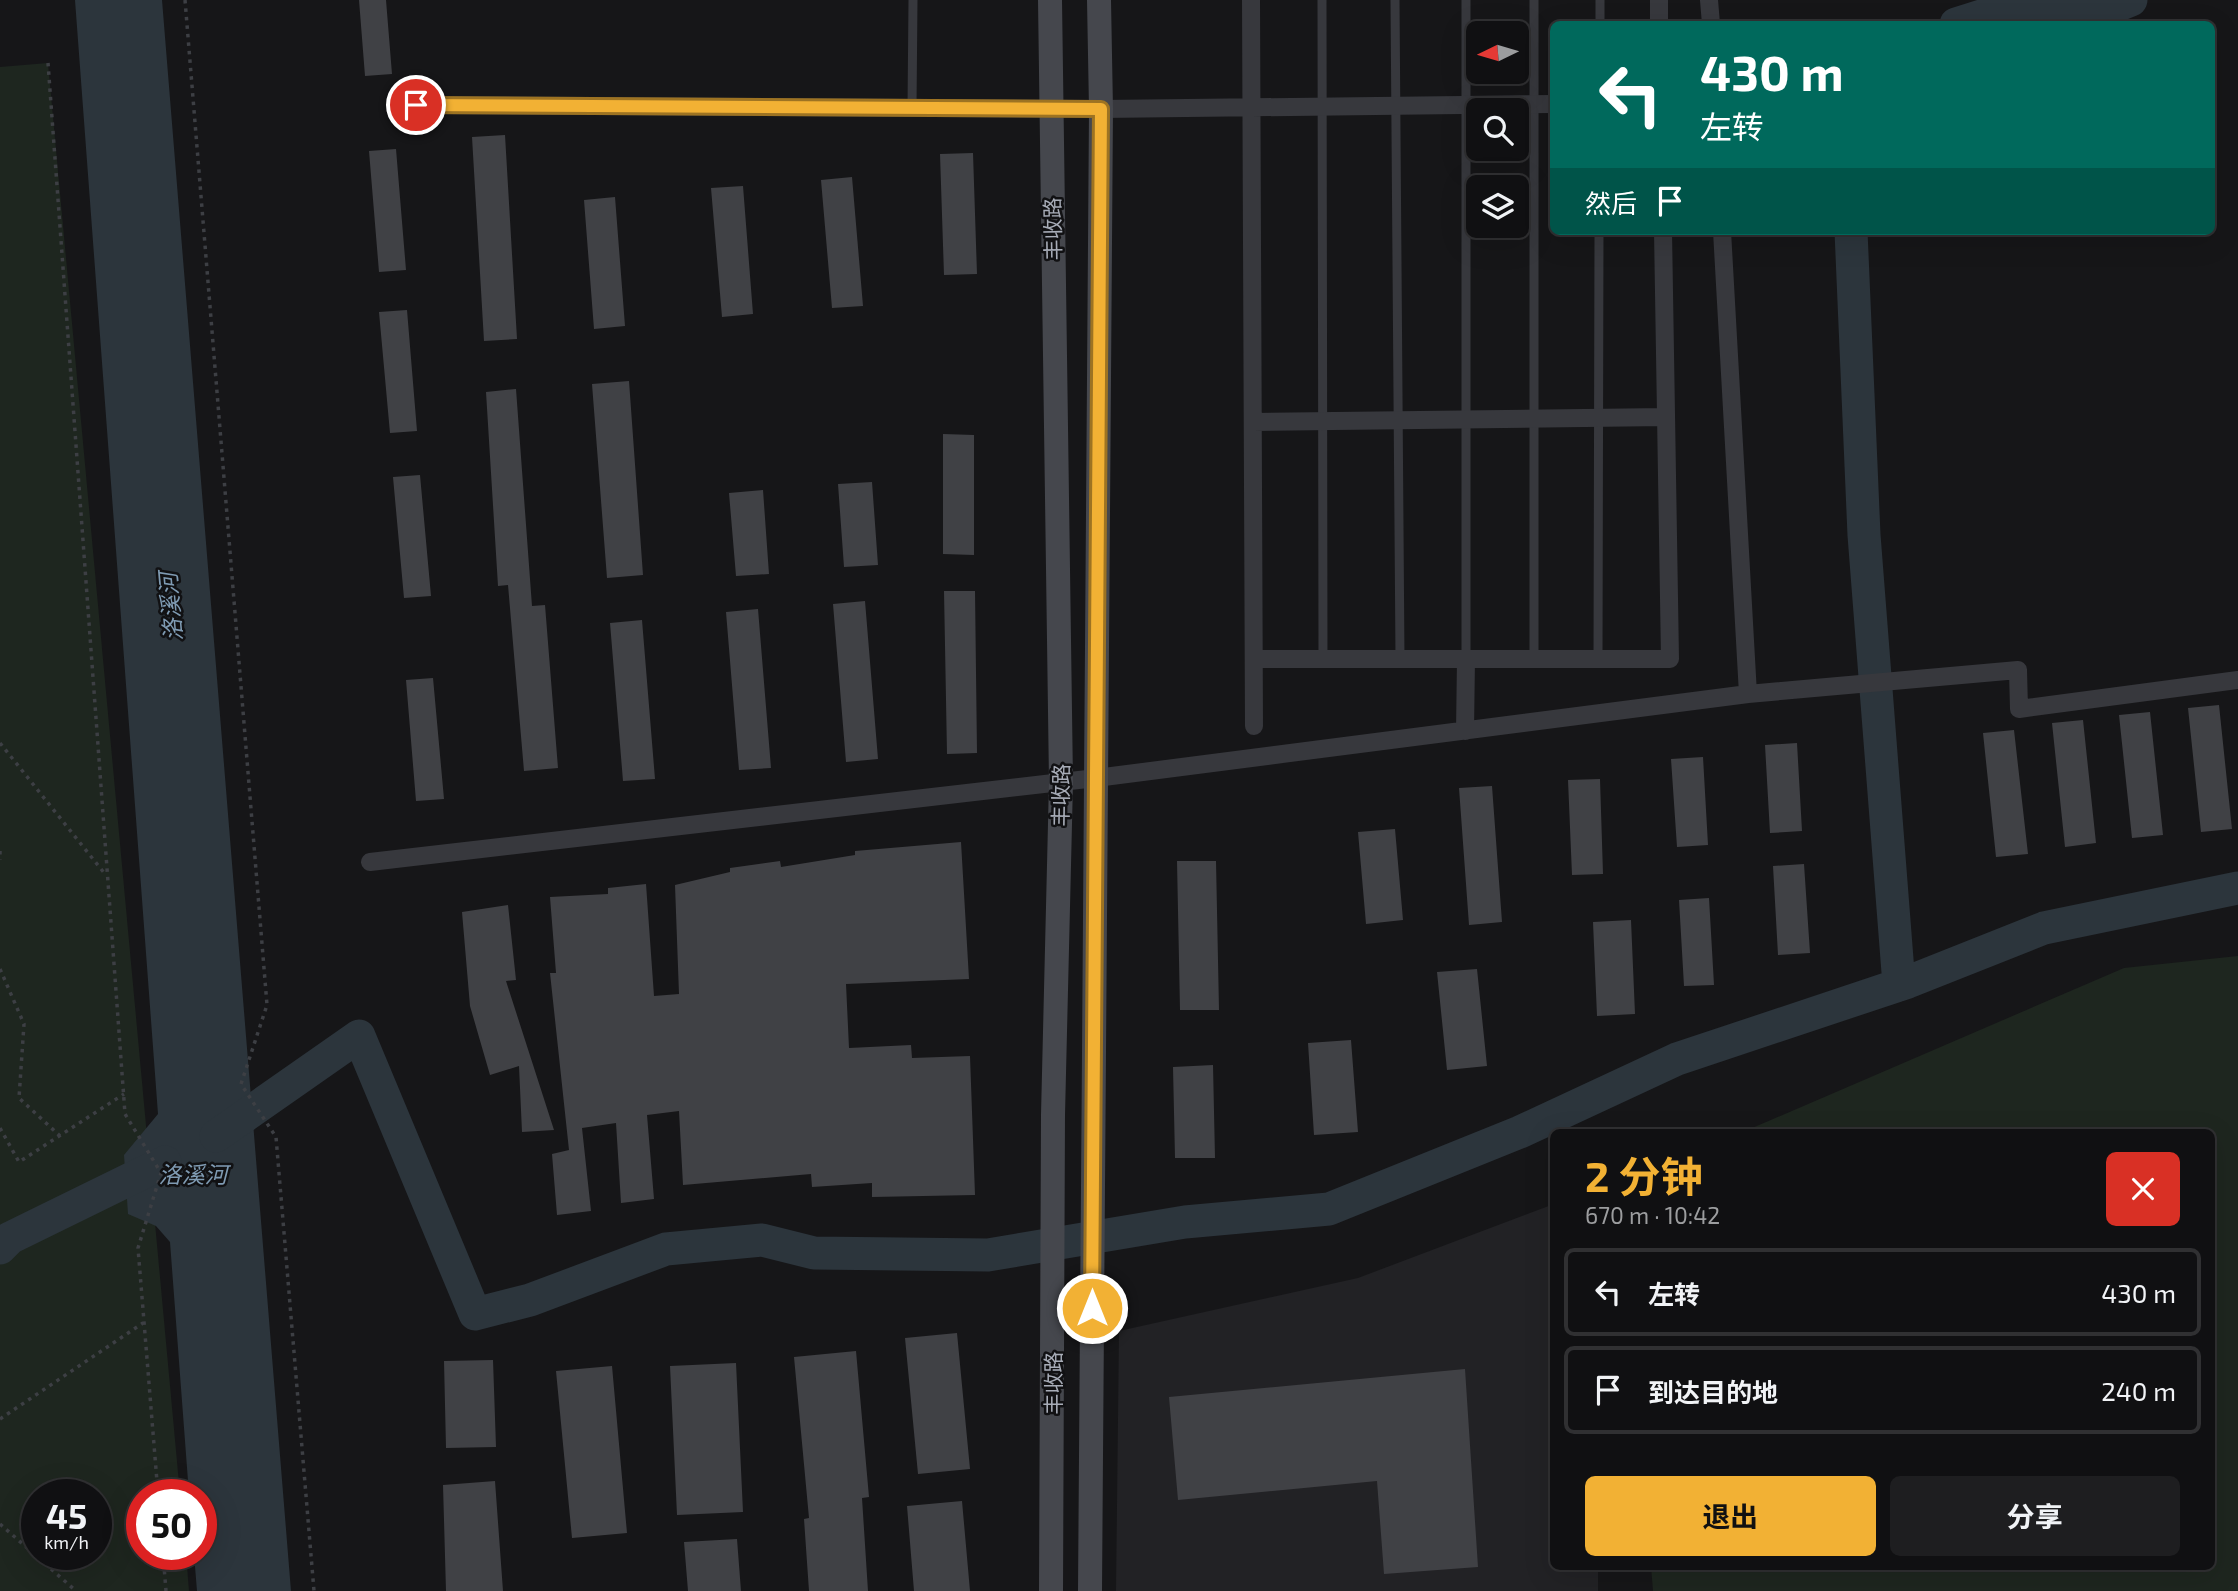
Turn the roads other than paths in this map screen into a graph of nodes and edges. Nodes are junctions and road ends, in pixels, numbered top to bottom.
1 (913, 0) edge
2 (1050, 0) edge
3 (1099, 0) edge
4 (1251, 0) edge
5 (1322, 0) edge
6 (1395, 0) edge
7 (1466, 0) edge
8 (1534, 0) edge
9 (1600, 0) edge
10 (1659, 0) edge
11 (1709, 0) edge
12 (1600, 21) edge
13 (1659, 21) edge
14 (1711, 21) edge
15 (1466, 98) edge
16 (1529, 104) edge
17 (1534, 104) junction
18 (1550, 104) edge
19 (416, 105) dead end
20 (1396, 105) junction
21 (1466, 105) edge
22 (1322, 106) junction
23 (1252, 107) junction
24 (912, 108) junction
25 (1050, 108) junction
26 (1101, 109) junction
27 (1466, 161) edge
28 (1600, 235) edge
29 (1663, 235) edge
30 (1722, 235) edge
31 (1666, 417) junction
32 (1534, 418) junction
33 (1599, 418) junction
34 (1466, 419) junction
35 (1398, 420) junction
36 (1322, 421) junction
37 (1253, 422) junction
38 (1254, 659) junction
39 (1323, 659) junction
40 (1400, 659) junction
41 (1466, 659) junction
42 (1534, 659) junction
43 (1598, 659) junction
44 (2238, 680) edge
45 (1748, 694) junction
46 (1254, 726) dead end
47 (1465, 731) junction
48 (1096, 778) junction
49 (1061, 782) junction
50 (370, 862) dead end
51 (1051, 1591) edge
52 (1090, 1591) edge

1 - 24 lane
2 - 25 main road, 丰收路
3 - 26 main road, 丰收路
4 - 23 street
5 - 22 lane
6 - 20 lane
7 - 15 lane
8 - 17 lane
9 - 12 lane
10 - 13 street
11 - 14 street
16 - 17 street
17 - 18 street
17 - 32 lane
19 - 24 street
20 - 21 street
20 - 22 street
20 - 35 lane
22 - 23 street
22 - 36 lane
23 - 26 street
23 - 37 street
24 - 25 street
25 - 26 street
25 - 49 main road, 丰收路
26 - 48 main road, 丰收路
27 - 34 lane
28 - 33 lane
29 - 31 street
30 - 45 street
31 - 33 street
31 - 43 street
32 - 33 street
32 - 34 street
32 - 42 lane
33 - 43 lane
34 - 35 street
34 - 41 lane
35 - 36 street
35 - 40 lane
36 - 37 street
36 - 39 lane
37 - 38 street
38 - 39 street
38 - 46 street
39 - 40 street
40 - 41 street
41 - 42 street
41 - 47 street
42 - 43 street
44 - 45 street
45 - 47 street
47 - 48 street
48 - 49 street
48 - 52 main road, 丰收路
49 - 50 street
49 - 51 main road, 丰收路

